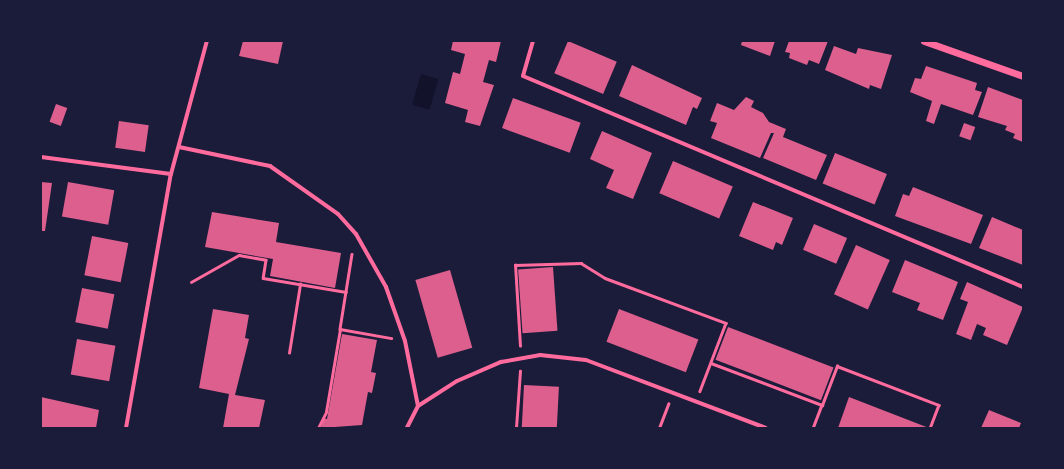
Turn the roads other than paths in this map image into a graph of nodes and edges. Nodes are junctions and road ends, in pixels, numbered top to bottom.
1 (207, 41) edge
2 (533, 41) edge
3 (924, 41) edge
4 (1023, 76) edge
5 (179, 147) junction
6 (41, 157) edge
7 (171, 174) junction
8 (1023, 287) edge
9 (418, 406) junction
10 (126, 428) edge
11 (408, 428) edge
12 (766, 428) edge

1 - 5 street
2 - 8 street
3 - 4 street
5 - 7 street
5 - 9 street
6 - 7 street
7 - 10 street
9 - 11 street
9 - 12 street

